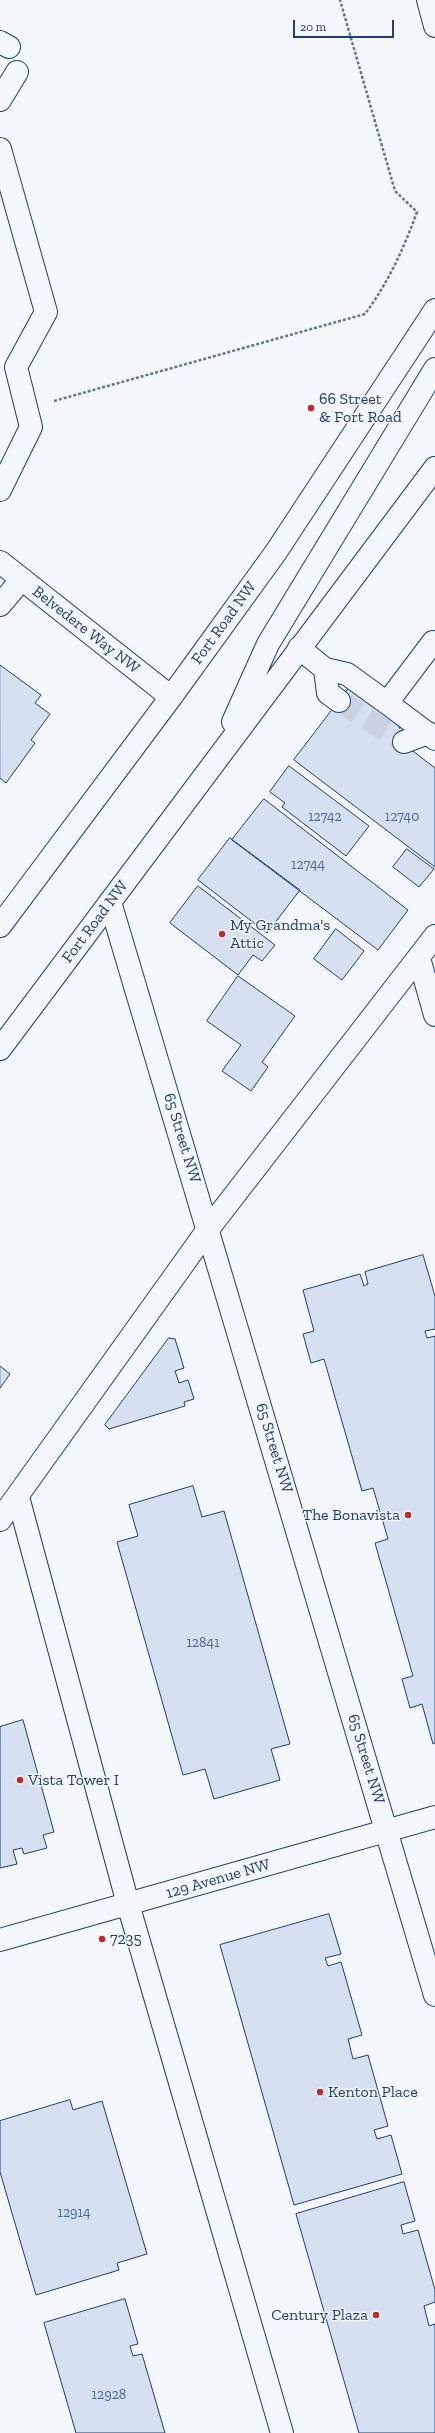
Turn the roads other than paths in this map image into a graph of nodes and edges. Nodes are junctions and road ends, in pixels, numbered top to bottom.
1 (428, 0) edge
2 (435, 26) edge
3 (17, 72) dead end
4 (0, 100) edge
5 (0, 149) edge
6 (435, 310) edge
7 (435, 369) edge
8 (435, 468) edge
9 (0, 490) edge
10 (0, 562) edge
11 (22, 579) junction
12 (0, 605) edge
13 (435, 643) edge
14 (299, 648) junction
15 (325, 669) junction
16 (171, 697) junction
17 (339, 701) tunnel mouth
18 (387, 703) junction
19 (431, 736) edge
20 (404, 742) tunnel mouth
21 (217, 758) junction
22 (110, 902) junction
23 (0, 926) edge
24 (435, 936) edge
25 (419, 958) junction
26 (435, 1016) edge
27 (0, 1049) edge
28 (209, 1228) junction
29 (18, 1497) junction
30 (0, 1520) edge
31 (435, 1817) edge
32 (388, 1831) junction
33 (128, 1904) junction
34 (0, 1940) edge
35 (435, 1995) edge
36 (282, 2433) edge

1 - 2 main road
3 - 4 main road
5 - 9 main road
6 - 16 main road, Fort Road NW
7 - 21 main road
8 - 14 main road, Fort Road NW
10 - 11 main road, Belvedere Way NW
11 - 12 main road
11 - 16 main road, Belvedere Way NW
13 - 18 main road
14 - 15 main road
14 - 21 main road, Fort Road NW
15 - 17 main road
15 - 18 main road
16 - 23 main road, Fort Road NW
18 - 19 main road
19 - 20 main road
21 - 22 main road, Fort Road NW
22 - 27 main road, Fort Road NW
22 - 28 main road, 65 Street NW
24 - 25 main road
25 - 26 main road
25 - 28 main road
28 - 29 main road
28 - 32 main road, 65 Street NW
29 - 30 main road
29 - 33 main road
31 - 32 main road, 129 Avenue NW
32 - 33 main road, 129 Avenue NW
32 - 35 main road, 65 Street NW
33 - 34 main road, 129 Avenue NW
33 - 36 main road

